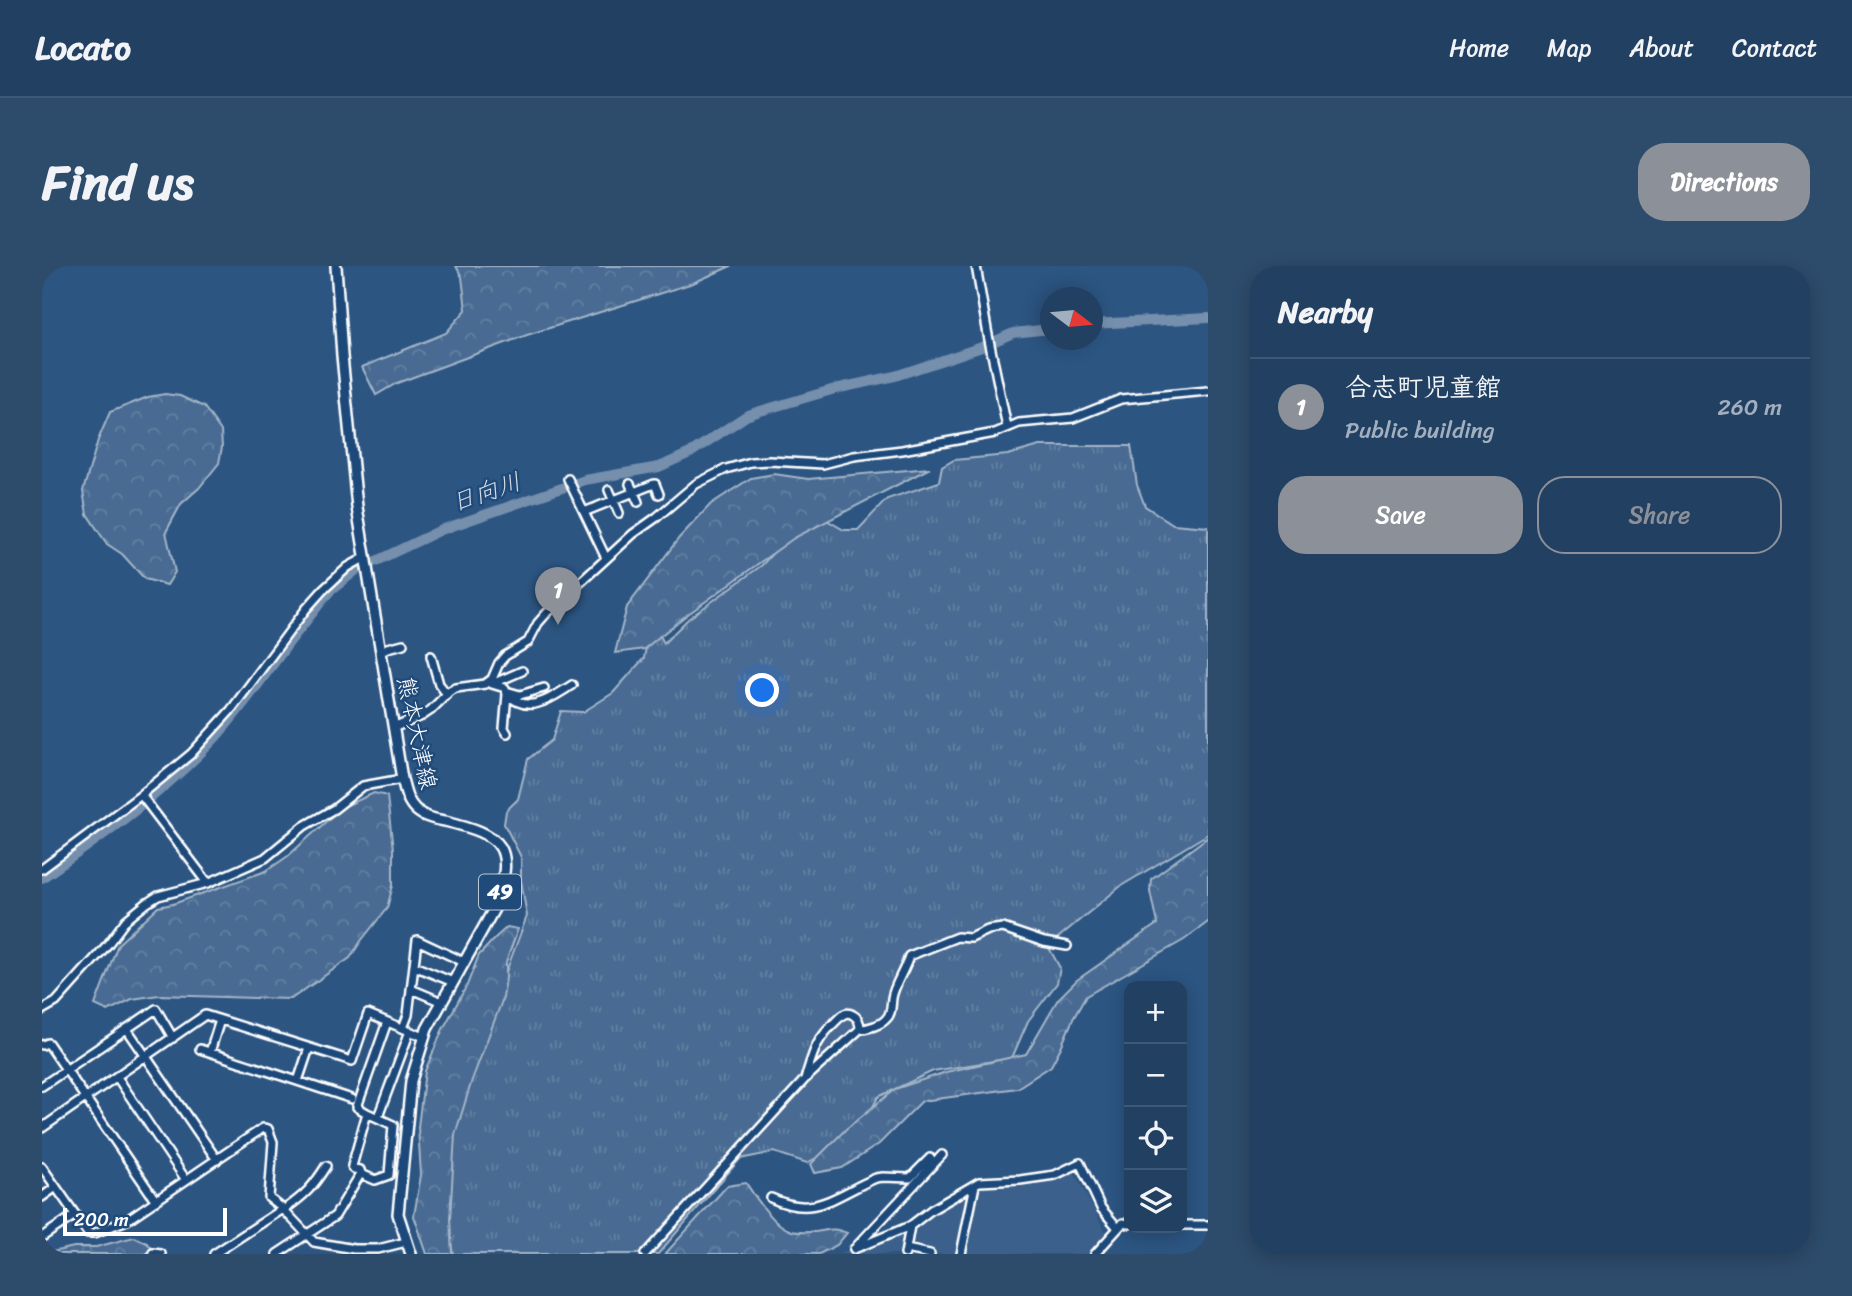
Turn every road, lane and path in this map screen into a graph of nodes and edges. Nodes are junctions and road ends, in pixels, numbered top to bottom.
1 (336, 266) edge
2 (975, 266) edge
3 (1208, 391) edge
4 (1007, 427) junction
5 (569, 479) dead end
6 (630, 484) dead end
7 (609, 490) dead end
8 (634, 493) junction
9 (659, 494) dead end
10 (614, 500) junction
11 (638, 502) dead end
12 (584, 512) junction
13 (619, 513) dead end
14 (606, 558) junction
15 (367, 563) junction
16 (403, 644) dead end
17 (381, 652) junction
18 (431, 656) dead end
19 (522, 671) dead end
20 (490, 682) junction
21 (572, 685) dead end
22 (544, 688) dead end
23 (507, 693) junction
24 (447, 694) junction
25 (393, 728) junction
26 (507, 733) dead end
27 (402, 779) junction
28 (141, 795) junction
29 (42, 869) edge
30 (208, 883) junction
31 (1067, 946) dead end
32 (464, 962) junction
33 (414, 966) junction
34 (453, 982) junction
35 (411, 989) junction
36 (442, 1002) junction
37 (42, 1010) edge
38 (220, 1020) junction
39 (387, 1022) junction
40 (127, 1029) junction
41 (407, 1029) junction
42 (860, 1029) junction
43 (424, 1037) junction
44 (173, 1038) junction
45 (42, 1045) edge
46 (309, 1048) junction
47 (200, 1049) dead end
48 (210, 1052) junction
49 (147, 1057) junction
50 (67, 1069) junction
51 (117, 1077) junction
52 (805, 1079) junction
53 (299, 1081) junction
54 (42, 1086) edge
55 (86, 1098) junction
56 (352, 1099) dead end
57 (366, 1113) junction
58 (378, 1118) junction
59 (42, 1128) edge
60 (942, 1155) dead end
61 (217, 1160) junction
62 (935, 1162) junction
63 (326, 1166) dead end
64 (42, 1167) edge
65 (360, 1174) junction
66 (187, 1180) junction
67 (975, 1185) junction
68 (56, 1187) junction
69 (42, 1197) edge
70 (771, 1198) dead end
71 (156, 1201) junction
72 (284, 1209) junction
73 (75, 1215) junction
74 (1124, 1223) edge
75 (1187, 1225) edge
76 (1208, 1225) edge
77 (911, 1226) junction
78 (1118, 1228) junction
79 (305, 1235) junction
80 (42, 1237) edge
81 (406, 1242) junction
82 (376, 1251) edge
83 (905, 1251) edge
84 (853, 1252) edge
85 (214, 1254) edge
86 (277, 1254) edge
87 (347, 1254) edge
88 (411, 1254) edge
89 (645, 1254) edge
90 (930, 1254) edge
91 (961, 1254) edge
92 (1095, 1254) edge

1 - 15 main road, 熊本大津線 / 49
2 - 4 street
3 - 4 street
4 - 14 street
5 - 12 street
6 - 8 street
7 - 10 street
8 - 9 street
8 - 10 street
8 - 11 street
10 - 12 street
10 - 13 street
12 - 14 street
14 - 20 street
15 - 17 main road, 熊本大津線 / 49
15 - 28 street
16 - 17 street
17 - 25 main road, 熊本大津線 / 49
18 - 24 street
19 - 20 street
20 - 23 street
20 - 24 street
21 - 23 street
22 - 23 street
23 - 26 street
24 - 25 street
25 - 27 main road, 熊本大津線 / 49
27 - 30 street
27 - 32 main road, 熊本大津線 / 49
28 - 29 street
28 - 30 street
30 - 37 street
31 - 42 street
32 - 33 street
32 - 34 main road, 熊本大津線 / 49
33 - 34 street
33 - 35 street
34 - 36 main road, 熊本大津線 / 49
35 - 36 street
35 - 41 street
36 - 43 main road, 熊本大津線 / 49
38 - 44 street
38 - 46 street
38 - 48 street
39 - 41 street
39 - 46 street
39 - 57 street
40 - 44 street
40 - 49 street
40 - 50 street
41 - 43 street
41 - 58 street
42 - 52 street
42 - 52 street
43 - 81 main road, 熊本大津線 / 49
44 - 49 street
45 - 50 street
46 - 53 street
47 - 48 street
48 - 53 street
49 - 51 street
49 - 61 street
50 - 54 street
50 - 55 street
51 - 55 street
51 - 66 street
52 - 89 street
53 - 56 street
55 - 59 street
55 - 71 street
57 - 58 street
57 - 65 street
58 - 65 street
60 - 62 street
61 - 66 street
61 - 72 street
62 - 70 street
62 - 84 street
63 - 72 street
64 - 68 street
65 - 79 street
66 - 71 street
67 - 77 street
67 - 78 street
67 - 91 street
68 - 69 street
68 - 73 street
71 - 73 street
72 - 79 street
72 - 85 street
73 - 80 street
74 - 78 street
75 - 76 street
77 - 83 street
77 - 84 street
78 - 92 street
79 - 82 street
79 - 86 street
81 - 82 street
81 - 88 main road, 熊本大津線 / 49
82 - 87 street
83 - 90 street

